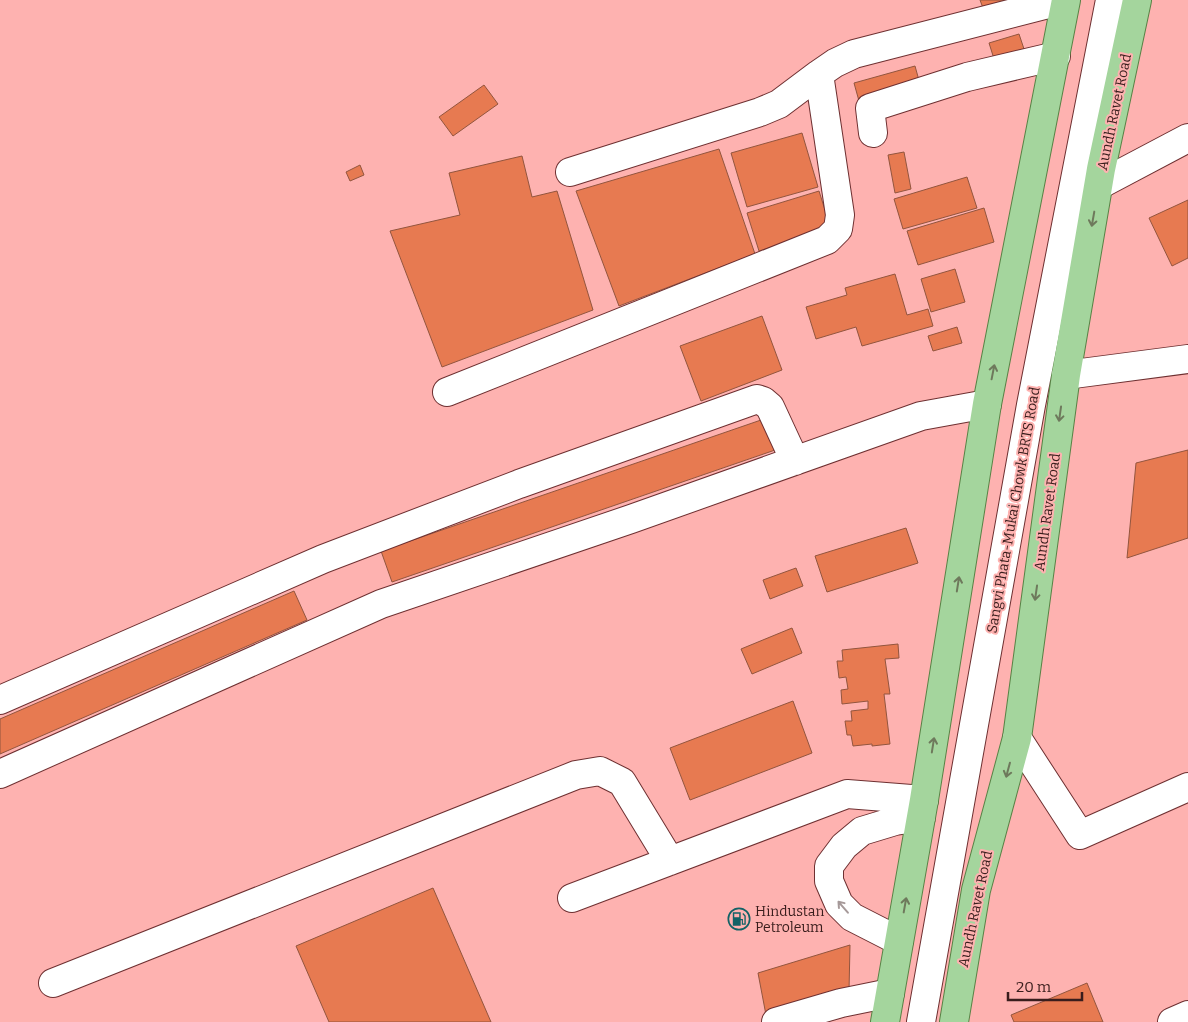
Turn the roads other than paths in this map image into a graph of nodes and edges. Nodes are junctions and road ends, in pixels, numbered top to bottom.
1 (1065, 0) edge
2 (1110, 0) edge
3 (1137, 0) edge
4 (1056, 56) junction
5 (818, 74) junction
6 (873, 133) dead end
7 (1188, 138) edge
8 (570, 172) dead end
9 (1099, 185) junction
10 (1188, 359) edge
11 (1066, 375) junction
12 (447, 392) dead end
13 (987, 404) junction
14 (795, 461) junction
15 (0, 700) edge
16 (1017, 738) junction
17 (0, 774) edge
18 (1188, 787) edge
19 (922, 808) junction
20 (670, 861) junction
21 (572, 898) dead end
22 (899, 941) junction
23 (53, 983) dead end
24 (890, 993) junction
25 (1188, 1015) edge
26 (776, 1022) edge
27 (885, 1022) edge
28 (921, 1022) edge
29 (954, 1022) edge
30 (1172, 1022) edge

1 - 4 main road
1 - 5 street
2 - 28 street, Sangvi Phata-Mukai Chowk BRTS Road
3 - 9 main road, Aundh Ravet Road
4 - 6 street
13 -> 4 main road
5 - 8 street
5 - 12 street
7 - 9 street
9 -> 11 main road, Aundh Ravet Road
10 - 11 street
11 -> 16 main road, Aundh Ravet Road
13 - 14 street
19 -> 13 main road
14 - 15 street
14 - 17 street
16 - 18 street
16 -> 29 main road, Aundh Ravet Road
19 - 20 street
22 -> 19 main road
22 -> 19 street
20 - 21 street
20 - 23 street
22 - 24 main road
24 - 26 street
24 - 27 main road
25 - 30 street

